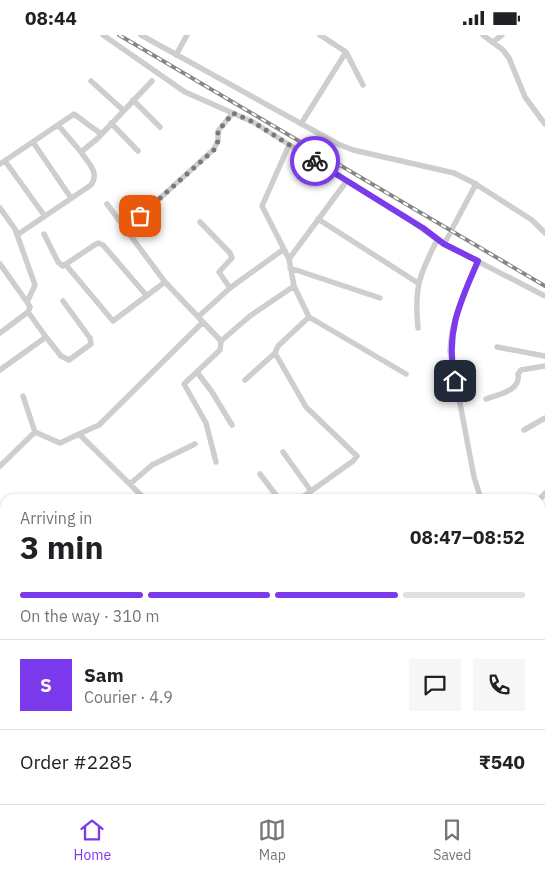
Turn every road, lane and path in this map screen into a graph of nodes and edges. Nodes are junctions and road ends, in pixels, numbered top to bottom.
1 (103, 35) edge
2 (141, 35) edge
3 (187, 35) edge
4 (320, 35) edge
5 (484, 35) edge
6 (502, 35) edge
7 (493, 42) junction
8 (346, 51) junction
9 (176, 55) junction
10 (91, 81) dead end
11 (152, 81) dead end
12 (363, 85) dead end
13 (133, 100) junction
14 (123, 109) junction
15 (233, 113) junction
16 (111, 123) junction
17 (301, 124) junction
18 (545, 124) edge
19 (58, 125) junction
20 (160, 127) dead end
21 (101, 134) junction
22 (33, 142) junction
23 (289, 145) junction
24 (138, 151) dead end
25 (81, 152) junction
26 (2, 163) edge
27 (346, 182) junction
28 (476, 184) junction
29 (71, 198) junction
30 (107, 204) dead end
31 (0, 209) edge
32 (44, 215) junction
33 (318, 219) junction
34 (200, 222) dead end
35 (453, 227) dead end
36 (126, 230) junction
37 (545, 233) edge
38 (44, 234) dead end
39 (17, 235) junction
40 (449, 235) dead end
41 (437, 240) junction
42 (444, 244) junction
43 (284, 249) junction
44 (289, 259) junction
45 (478, 261) junction
46 (0, 264) edge
47 (66, 265) junction
48 (290, 268) junction
49 (166, 282) junction
50 (418, 283) junction
51 (294, 285) junction
52 (230, 288) junction
53 (545, 296) edge
54 (147, 297) junction
55 (380, 298) dead end
56 (27, 301) junction
57 (63, 301) dead end
58 (28, 312) junction
59 (198, 317) junction
60 (310, 317) junction
61 (203, 323) junction
62 (418, 328) dead end
63 (0, 333) edge
64 (46, 337) junction
65 (221, 341) junction
66 (497, 347) dead end
67 (275, 353) junction
68 (545, 355) edge
69 (545, 366) edge
70 (0, 370) edge
71 (197, 372) junction
72 (406, 375) dead end
73 (245, 380) dead end
74 (23, 395) dead end
75 (486, 399) dead end
76 (545, 418) edge
77 (232, 425) dead end
78 (524, 430) dead end
79 (35, 432) junction
80 (79, 434) junction
81 (195, 444) dead end
82 (283, 452) dead end
83 (216, 462) dead end
84 (0, 466) edge
85 (260, 474) dead end
86 (130, 484) junction
87 (311, 491) junction
88 (140, 494) edge
89 (275, 494) edge
90 (307, 494) edge
91 (479, 494) edge

1 - 15 street
2 - 9 street
3 - 9 street
4 - 8 street
5 - 7 street
6 - 7 street
7 - 18 street
8 - 12 street
8 - 17 street
9 - 17 street
10 - 14 street
11 - 13 street
13 - 14 street
13 - 20 street
14 - 16 street
15 - 23 street
15 - 36 street
16 - 21 street
16 - 24 street
17 - 28 street
19 - 21 street
19 - 22 street
19 - 25 street
21 - 25 street
22 - 26 street
22 - 29 street
23 - 27 street
23 - 43 street
25 - 29 street
26 - 32 street
27 - 33 street
27 - 41 street
28 - 35 street
28 - 37 street
29 - 32 street
30 - 36 street
31 - 39 street
32 - 39 street
33 - 44 street
33 - 50 street
34 - 52 street
36 - 49 street
38 - 47 street
39 - 56 street
40 - 42 street
41 - 42 street
41 - 50 street
42 - 45 street
43 - 44 street
43 - 52 street
44 - 48 street
45 - 53 street
45 - 91 street
46 - 56 street
47 - 54 street
47 - 54 street
48 - 51 street
48 - 55 street
49 - 54 street
49 - 59 street
50 - 62 street
51 - 60 street
51 - 65 street
52 - 59 street
56 - 58 street
57 - 64 street
58 - 63 street
58 - 64 street
59 - 61 street
60 - 67 street
60 - 72 street
61 - 65 street
61 - 80 street
64 - 70 street
65 - 71 street
66 - 68 street
67 - 73 street
67 - 87 street
69 - 75 street
71 - 77 street
71 - 83 street
74 - 79 street
76 - 78 street
79 - 80 street
79 - 84 street
80 - 86 street
81 - 86 street
82 - 87 street
85 - 89 street
86 - 88 street
87 - 90 street

